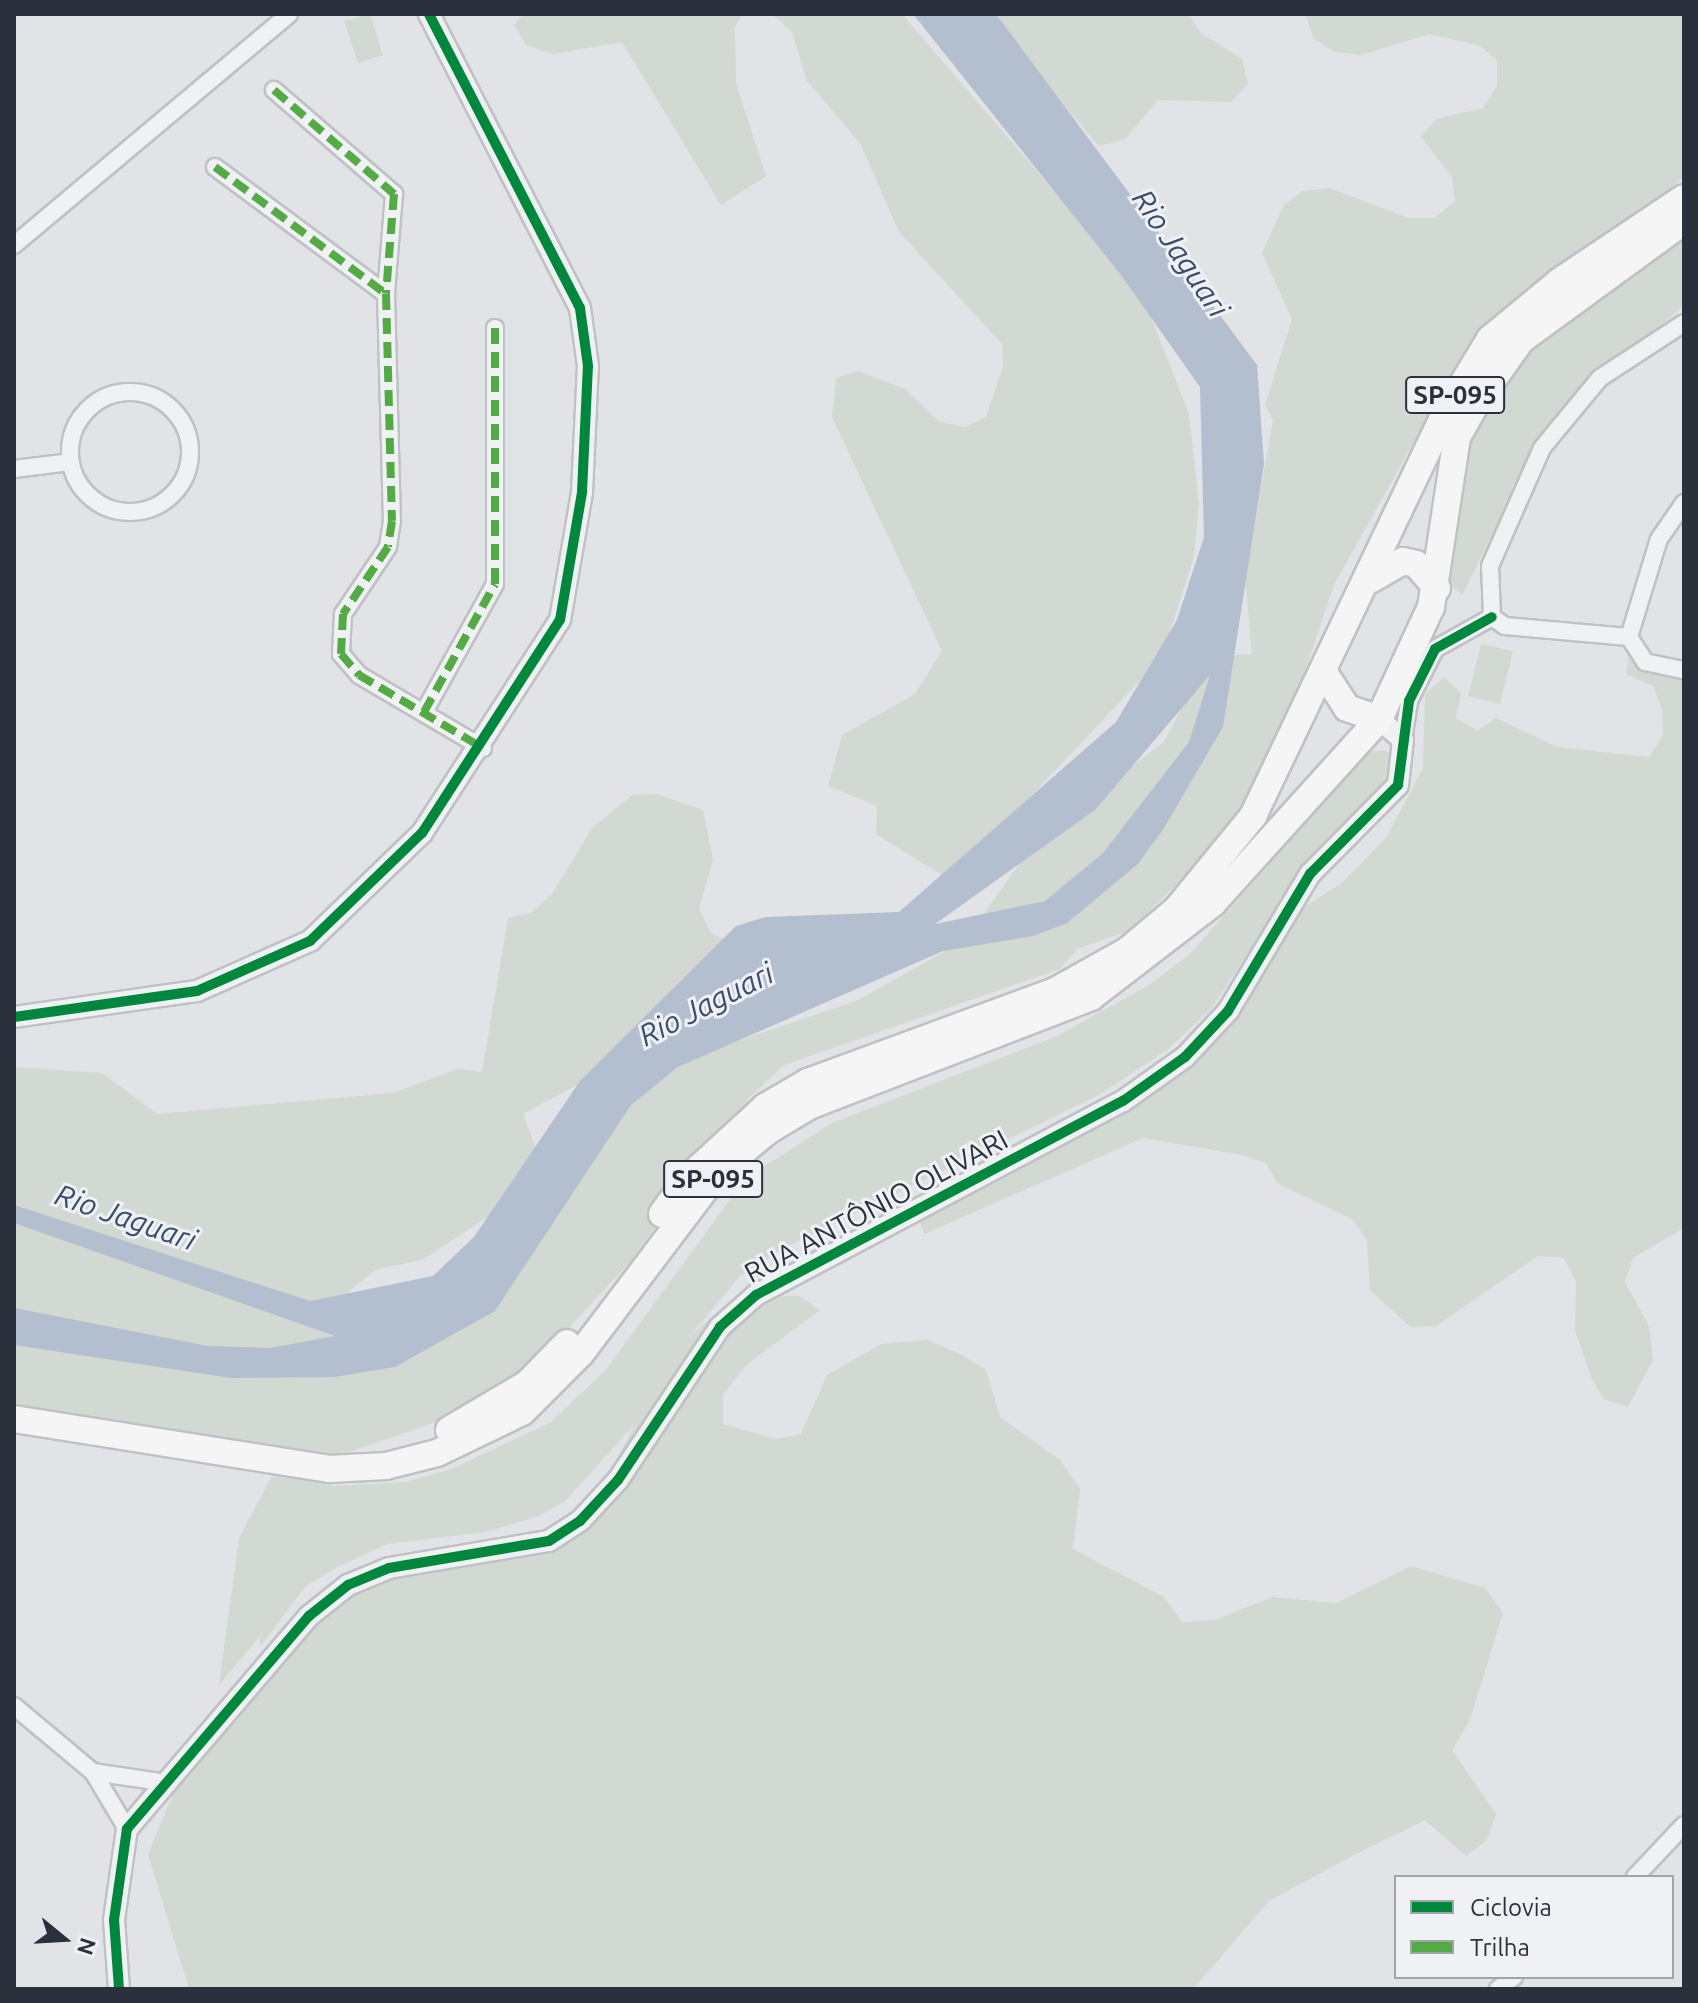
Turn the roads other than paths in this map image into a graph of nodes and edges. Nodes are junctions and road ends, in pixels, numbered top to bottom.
1 (289, 14) edge
2 (429, 14) edge
3 (274, 90) dead end
4 (215, 167) dead end
5 (1684, 198) edge
6 (1684, 221) edge
7 (14, 245) edge
8 (386, 294) junction
9 (1684, 323) edge
10 (495, 328) dead end
11 (70, 462) junction
12 (14, 469) edge
13 (1684, 503) edge
14 (1368, 582) junction
15 (1437, 588) junction
16 (1492, 617) junction
17 (1629, 637) junction
18 (1684, 670) edge
19 (1323, 671) junction
20 (424, 712) junction
21 (1379, 719) junction
22 (1403, 740) junction
23 (483, 748) junction
24 (14, 1017) edge
25 (14, 1401) edge
26 (14, 1419) edge
27 (14, 1706) edge
28 (93, 1772) junction
29 (161, 1782) junction
30 (1684, 1825) edge
31 (127, 1829) junction
32 (1637, 1875) edge
33 (119, 1989) edge

1 - 7 street
2 - 23 street
3 - 8 street
4 - 8 street
5 - 14 main road, SP-095
6 - 15 main road, SP-095
8 - 20 street
9 - 16 street
10 - 20 street
11 - 11 street
11 - 12 street
13 - 17 street
14 - 15 main road
14 - 19 main road, SP-095
15 - 21 main road, SP-095
16 - 17 street
16 - 22 street
17 - 18 street
19 - 21 main road
19 - 25 main road, SP-095
20 - 23 street
21 - 22 street
21 - 26 main road, SP-095
22 - 29 street, RUA ANTÔNIO OLIVARI
23 - 24 street
27 - 28 street
28 - 29 street
28 - 31 street
29 - 31 street, RUA ANTÔNIO OLIVARI
30 - 32 street
31 - 33 street, RUA ANTÔNIO OLIVARI

